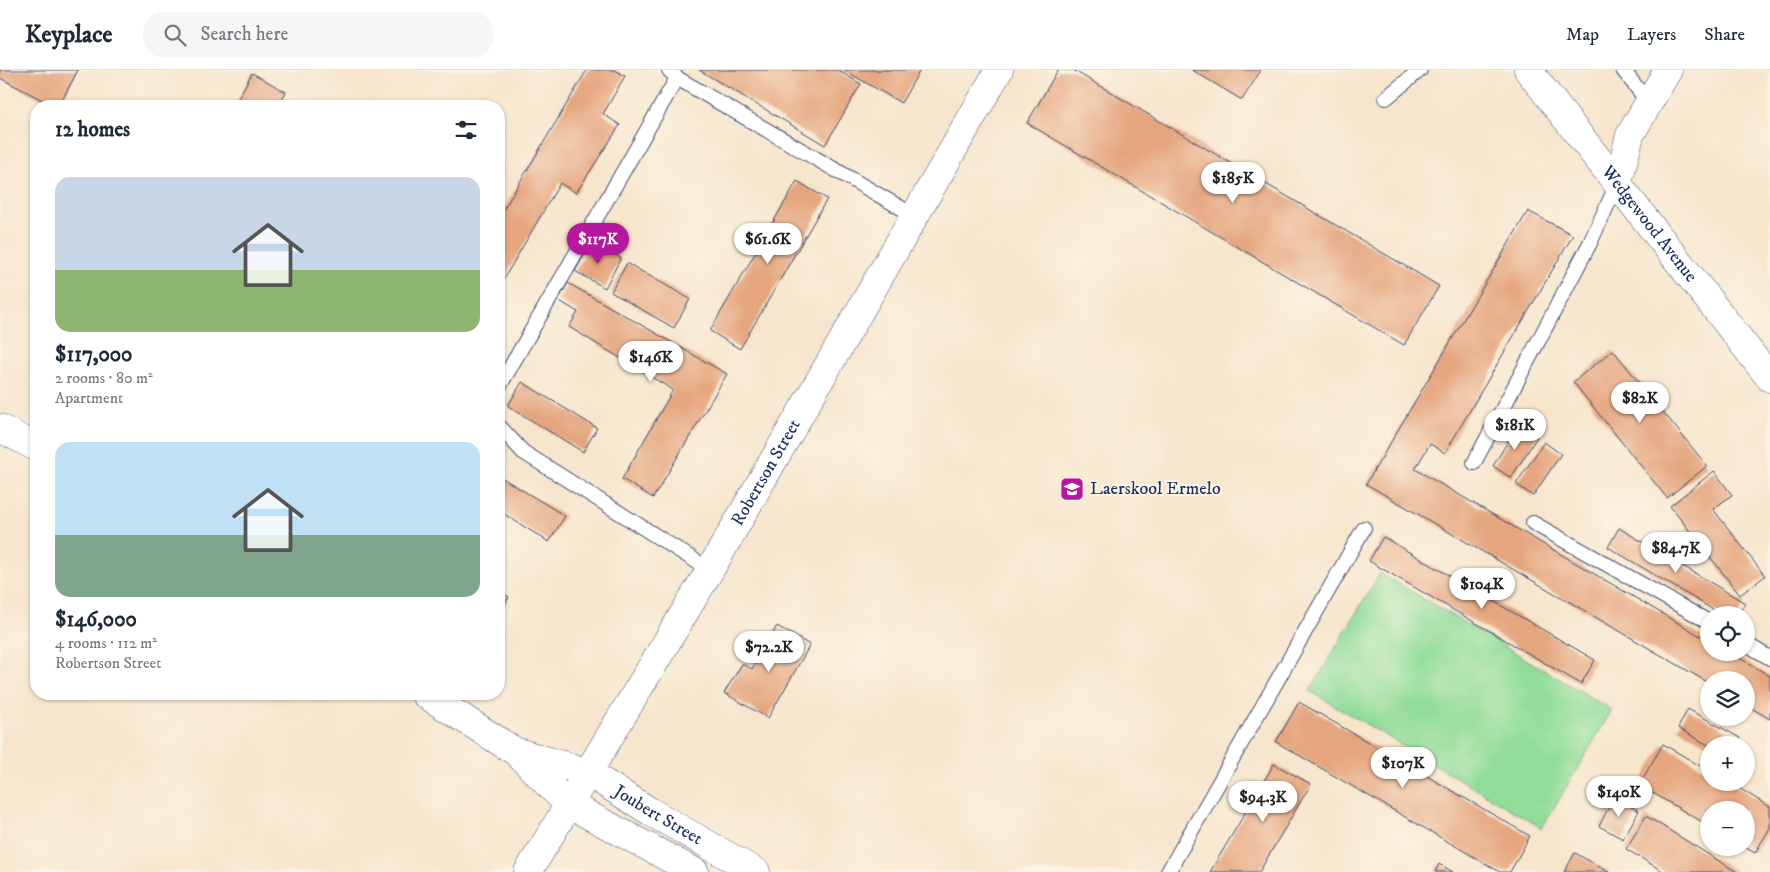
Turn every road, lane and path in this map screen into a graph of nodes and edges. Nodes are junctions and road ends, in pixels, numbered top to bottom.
1 (999, 70) edge
2 (1420, 70) edge
3 (1528, 70) edge
4 (1623, 70) edge
5 (1668, 70) edge
6 (673, 74) edge
7 (1386, 98) dead end
8 (1648, 102) junction
9 (1618, 182) junction
10 (915, 216) junction
11 (505, 376) edge
12 (1770, 378) edge
13 (0, 428) edge
14 (505, 432) edge
15 (30, 444) edge
16 (1474, 463) dead end
17 (1533, 522) dead end
18 (1364, 528) dead end
19 (710, 570) junction
20 (1700, 617) edge
21 (1755, 649) edge
22 (1770, 658) edge
23 (434, 700) edge
24 (516, 752) junction
25 (587, 772) junction
26 (568, 804) junction
27 (528, 872) edge
28 (694, 872) edge
29 (756, 872) edge
30 (1168, 872) edge

1 - 10 street, Robertson Street
2 - 7 lane
3 - 9 street, Wedgewood Avenue
4 - 8 lane
5 - 8 street
6 - 10 lane
6 - 11 lane
8 - 9 street
9 - 12 street, Wedgewood Avenue
9 - 16 lane
10 - 19 street, Robertson Street
13 - 15 street
14 - 19 lane
17 - 20 lane
18 - 30 lane
19 - 25 street, Robertson Street
21 - 22 lane
23 - 24 street
24 - 25 street, Joubert Street
24 - 26 street, Joubert Street
25 - 26 street, Robertson Street
25 - 29 street, Joubert Street
26 - 27 street, Robertson Street
26 - 28 street, Joubert Street

